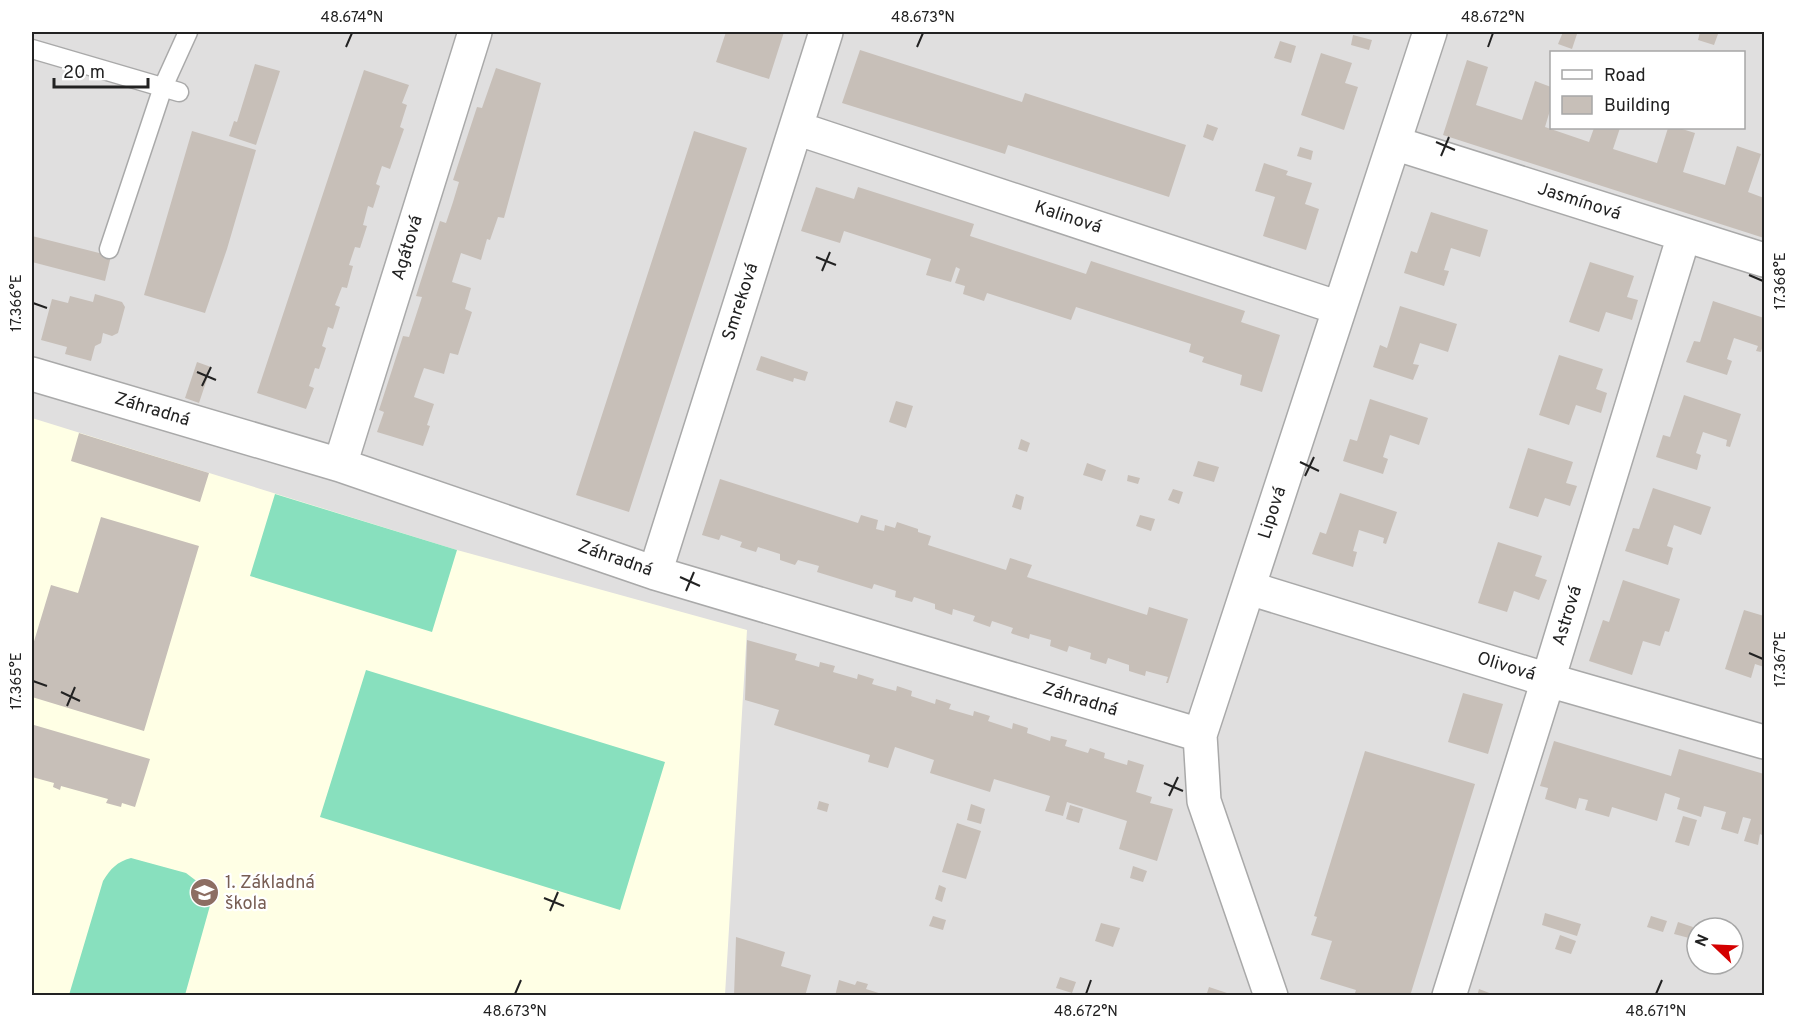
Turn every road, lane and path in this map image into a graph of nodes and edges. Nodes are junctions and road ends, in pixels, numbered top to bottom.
1 (188, 32) edge
2 (475, 32) edge
3 (826, 32) edge
4 (1430, 32) edge
5 (32, 49) edge
6 (171, 90) junction
7 (796, 128) junction
8 (1394, 143) junction
9 (1683, 235) junction
10 (109, 249) dead end
11 (1764, 260) edge
12 (1340, 308) junction
13 (32, 374) edge
14 (340, 465) junction
15 (655, 573) junction
16 (1249, 588) junction
17 (1548, 680) junction
18 (1200, 735) junction
19 (1764, 742) edge
20 (1271, 996) edge
21 (1449, 996) edge

1 - 6 lane
2 - 14 street, Agátová
3 - 7 street, Smreková
4 - 8 street, Lipová
5 - 6 lane
6 - 10 lane
7 - 12 street, Kalinová
7 - 15 street, Smreková
8 - 9 street, Jasmínová
8 - 12 street, Lipová
9 - 11 street, Jasmínová
9 - 17 street, Astrová
12 - 16 street, Lipová
13 - 14 street, Záhradná
14 - 15 street, Záhradná
15 - 18 street, Záhradná
16 - 17 street, Olivová
16 - 18 street, Lipová
17 - 19 street, Olivová
17 - 21 street, Astrová
18 - 20 street, Lipová

